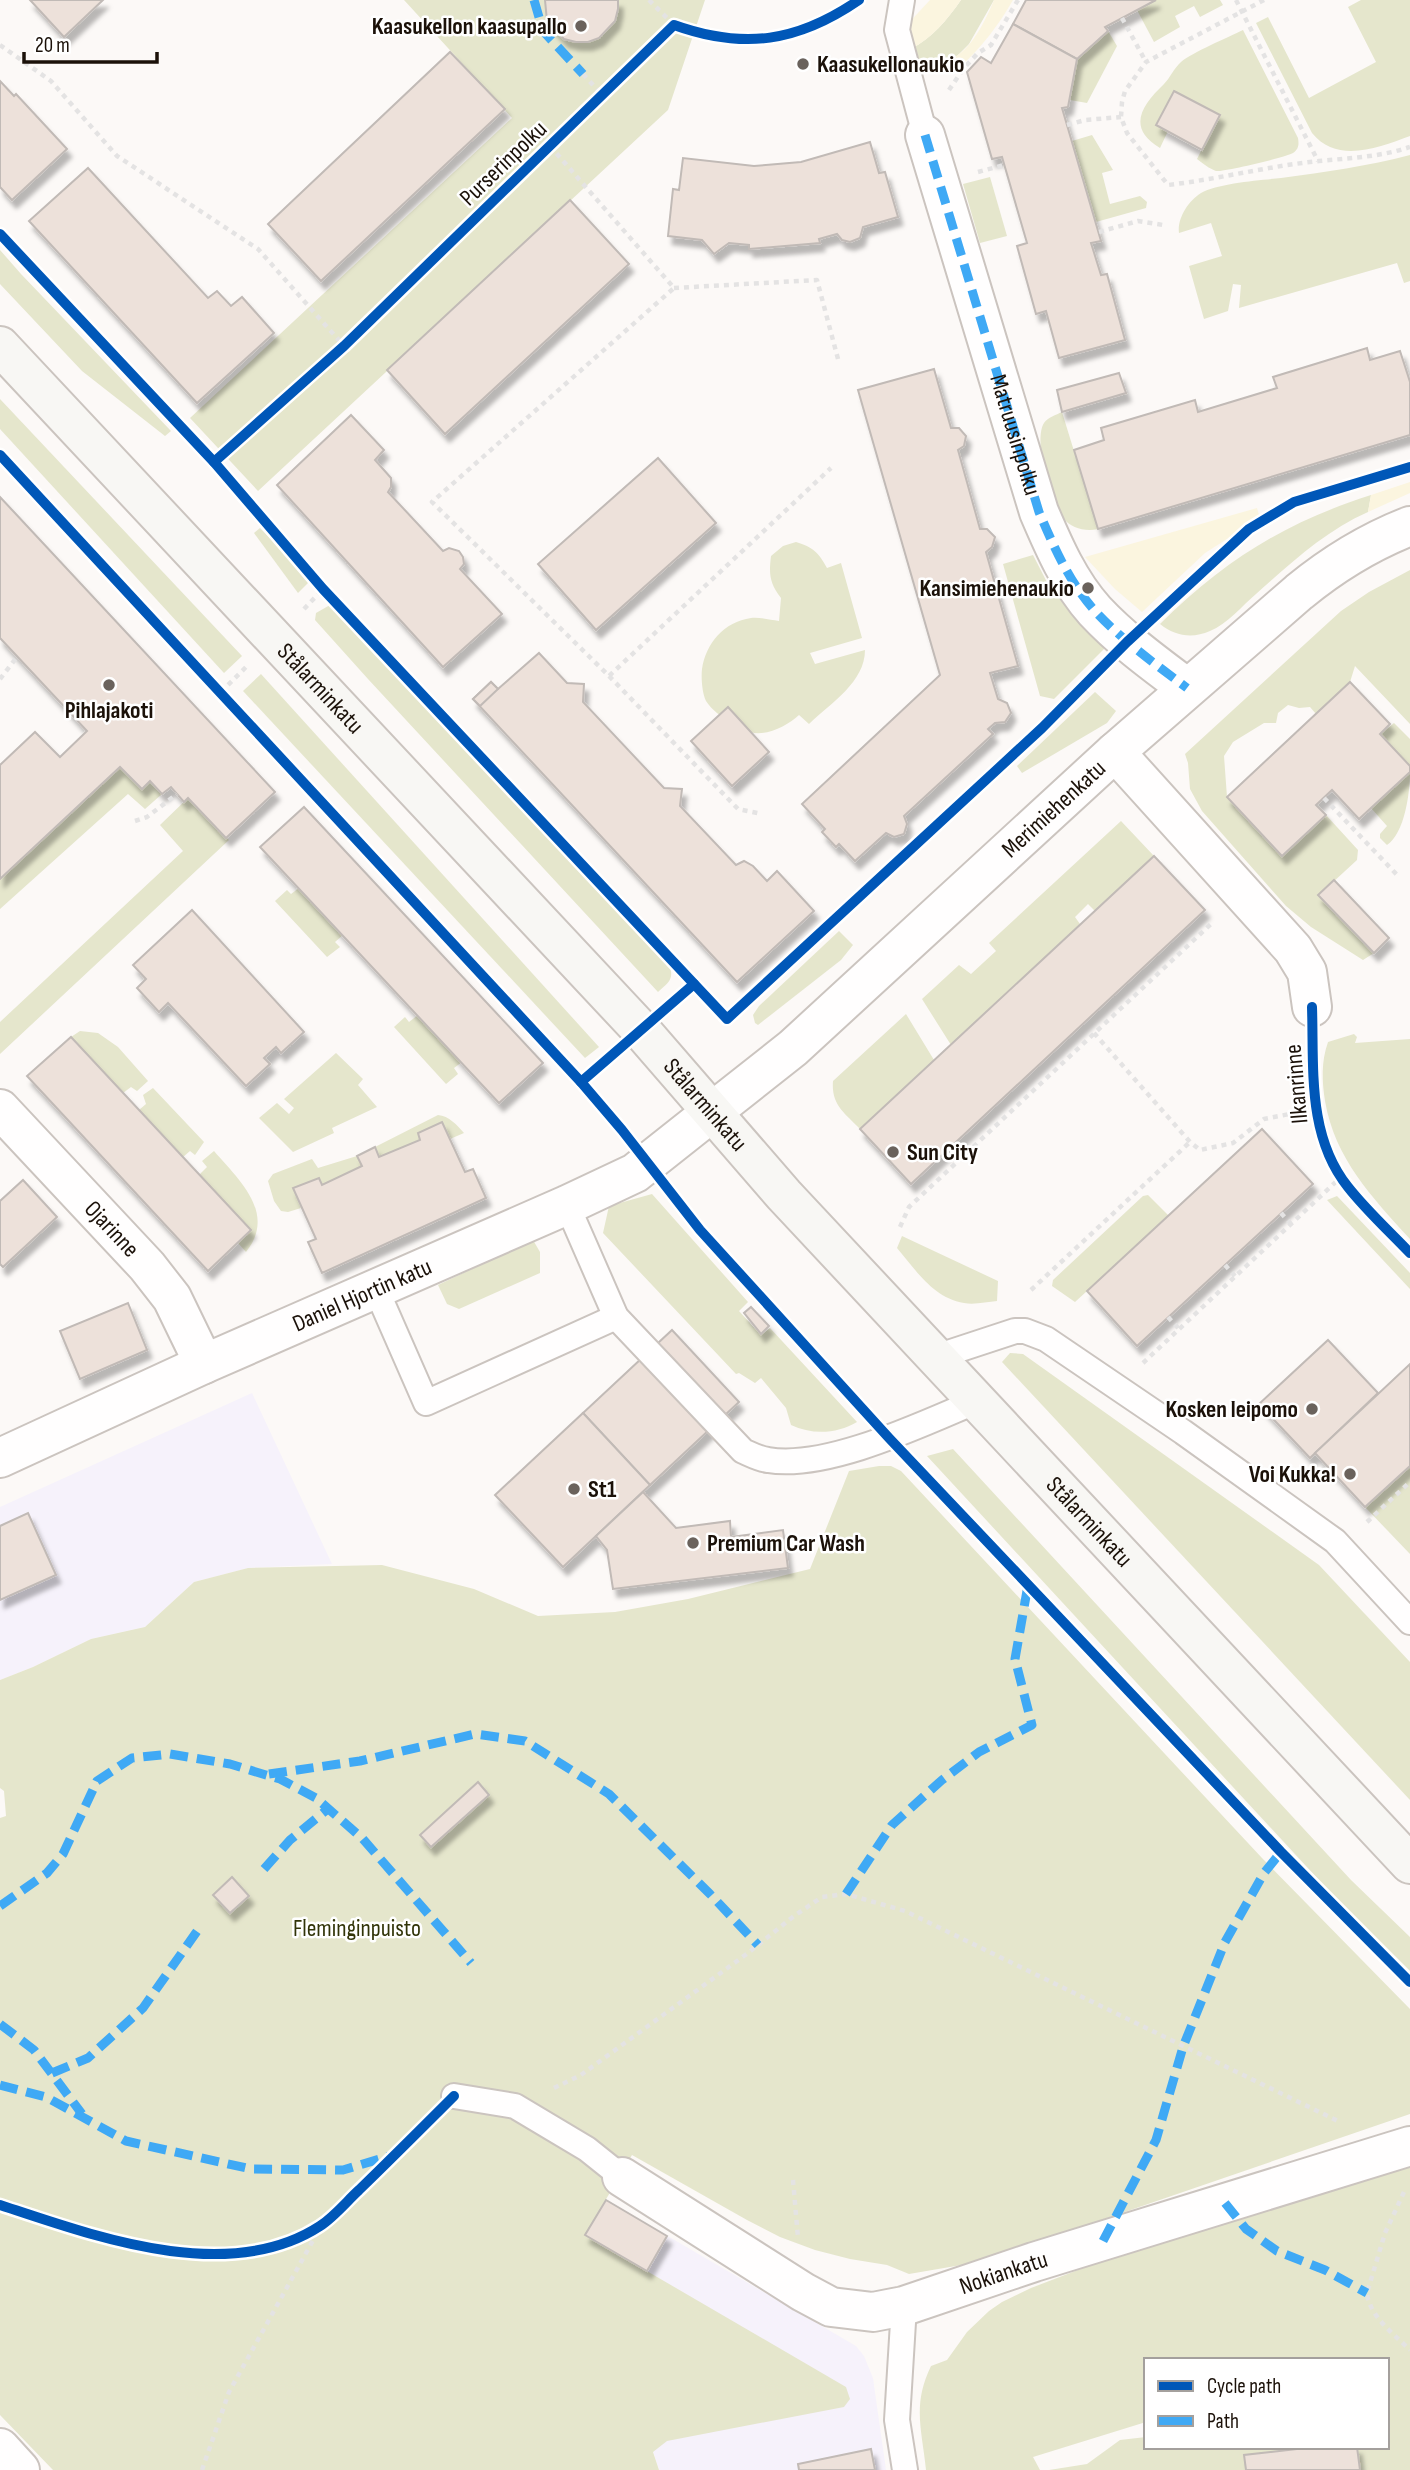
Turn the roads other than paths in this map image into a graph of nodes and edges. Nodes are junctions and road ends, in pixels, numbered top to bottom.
1 (902, 0) edge
2 (925, 135) joint
3 (0, 346) edge
4 (1410, 526) edge
5 (1187, 688) junction
6 (1115, 752) junction
7 (1312, 1007) dead end
8 (0, 1109) edge
9 (712, 1112) junction
10 (567, 1205) junction
11 (376, 1289) junction
12 (616, 1317) junction
13 (936, 1357) junction
14 (204, 1364) junction
15 (977, 1401) junction
16 (0, 1458) edge
17 (1410, 1622) edge
18 (1410, 1864) edge
19 (454, 2096) dead end
20 (1404, 2148) edge
21 (622, 2177) joint
22 (904, 2306) junction
23 (0, 2448) edge
24 (20, 2470) edge
25 (905, 2470) edge

1 - 2 lane
2 - 5 street, Matruusinpolku
3 - 9 main road, Stålarminkatu
4 - 5 street, Merimiehenkatu
5 - 6 street, Merimiehenkatu
6 - 7 street
6 - 9 street, Merimiehenkatu
8 - 14 street, Ojarinne
9 - 10 street, Daniel Hjortin katu
9 - 13 main road, Stålarminkatu
10 - 11 street, Daniel Hjortin katu
10 - 12 lane
11 - 12 lane
11 - 14 street, Daniel Hjortin katu
12 - 15 lane
13 - 15 main road, Stålarminkatu
13 - 17 lane
14 - 16 street, Daniel Hjortin katu
15 - 18 main road, Stålarminkatu
19 - 21 lane
20 - 22 street, Nokiankatu
21 - 22 street, Nokiankatu
22 - 25 lane
23 - 24 street

